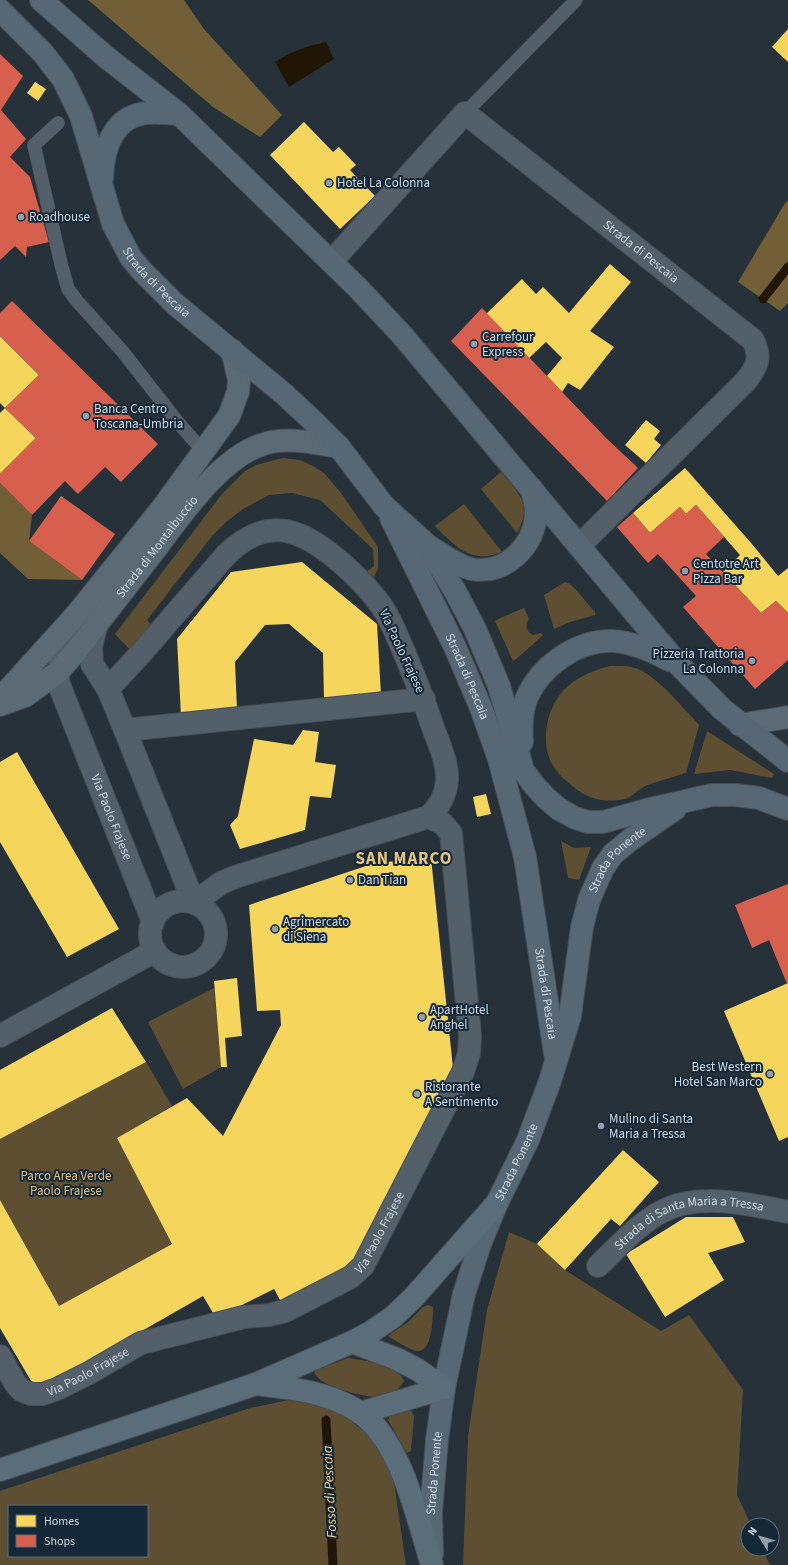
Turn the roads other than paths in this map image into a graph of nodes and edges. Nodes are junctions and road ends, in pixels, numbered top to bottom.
1 (41, 0) edge
2 (576, 0) edge
3 (0, 10) edge
4 (465, 113) junction
5 (179, 114) junction
6 (58, 123) dead end
7 (101, 188) junction
8 (332, 261) junction
9 (232, 350) junction
10 (339, 447) junction
11 (203, 451) junction
12 (530, 486) junction
13 (384, 506) junction
14 (163, 507) junction
15 (426, 544) junction
16 (579, 546) junction
17 (97, 623) junction
18 (678, 664) junction
19 (58, 672) junction
20 (108, 690) junction
21 (25, 696) junction
22 (0, 699) edge
23 (424, 699) junction
24 (0, 705) edge
25 (70, 713) junction
26 (788, 717) edge
27 (740, 724) junction
28 (125, 730) junction
29 (788, 761) edge
30 (523, 770) junction
31 (686, 802) junction
32 (788, 809) edge
33 (428, 817) junction
34 (525, 857) junction
35 (194, 903) junction
36 (152, 922) junction
37 (155, 951) junction
38 (0, 1036) edge
39 (555, 1060) junction
40 (497, 1203) junction
41 (788, 1212) edge
42 (598, 1266) dead end
43 (352, 1342) junction
44 (0, 1356) edge
45 (256, 1384) junction
46 (444, 1388) junction
47 (360, 1413) junction
48 (0, 1470) edge
49 (432, 1565) edge

1 - 5 main road, Strada di Pescaia
2 - 4 lane
3 - 7 main road, Strada di Pescaia
4 - 8 street
4 - 16 street, Strada di Pescaia
5 - 7 main road
5 - 8 main road, Strada di Pescaia
6 - 11 lane
7 - 9 main road, Strada di Pescaia
8 - 12 main road, Strada di Pescaia
9 - 10 main road, Strada di Pescaia
9 - 11 street, Strada di Montalbuccio
10 - 13 main road, Strada di Pescaia
10 - 17 street, Strada di Montalbuccio
11 - 14 street, Strada di Montalbuccio
12 - 15 main road
12 - 16 main road, Strada di Pescaia
13 - 15 main road, Strada di Pescaia
13 - 34 main road, Strada di Pescaia
14 - 19 street, Via Paolo Frajese
14 - 22 street, Strada di Montalbuccio
15 - 30 main road, Strada di Pescaia
16 - 18 main road, Strada di Pescaia
17 - 19 street, Strada di Montalbuccio
17 - 20 street
18 - 27 main road, Strada di Pescaia
18 - 30 main road, Strada di Pescaia
19 - 21 street, Strada di Montalbuccio
19 - 25 street, Via Paolo Frajese
20 - 23 street, Via Paolo Frajese
20 - 28 street
21 - 24 street, Strada di Montalbuccio
21 - 25 street, Via Paolo Frajese
23 - 28 street
23 - 33 street, Via Paolo Frajese
25 - 36 street, Via Paolo Frajese
26 - 27 street
27 - 29 main road, Strada di Pescaia
28 - 35 street
30 - 31 main road, Strada di Pescaia
30 - 34 main road, Strada di Pescaia
31 - 32 main road, Strada di Pescaia
31 - 39 main road, Strada Ponente
33 - 35 street
33 - 44 street, Via Paolo Frajese
34 - 39 main road, Strada di Pescaia
35 - 36 street
35 - 37 street
36 - 37 street, Via Paolo Frajese
37 - 38 street
39 - 40 main road, Strada Ponente
40 - 43 highway
40 - 46 main road, Strada Ponente
41 - 42 street, Strada di Santa Maria a Tressa
43 - 45 highway
43 - 46 highway
45 - 47 highway
45 - 48 highway
46 - 47 highway
46 - 49 main road, Strada Ponente
47 - 49 highway

